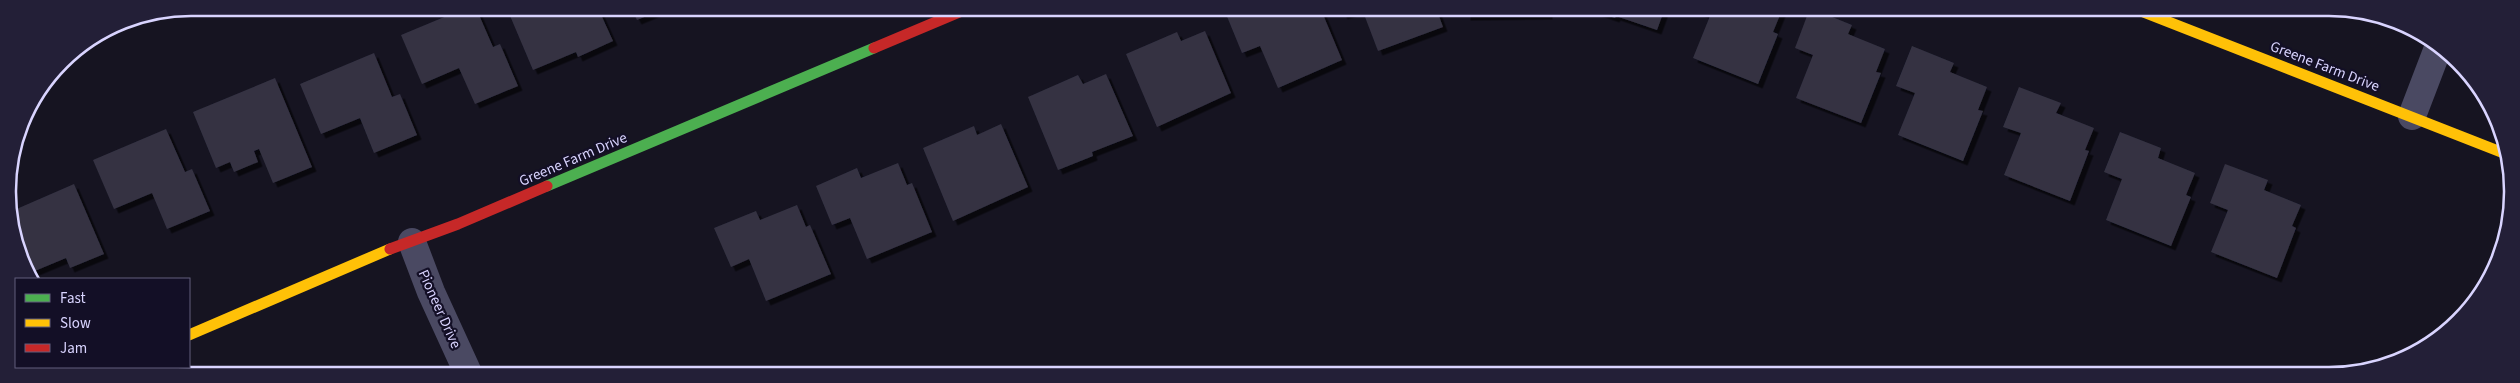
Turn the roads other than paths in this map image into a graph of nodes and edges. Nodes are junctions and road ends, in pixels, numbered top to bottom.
1 (949, 16) edge
2 (2156, 17) edge
3 (2436, 53) edge
4 (2412, 116) junction
5 (2499, 151) edge
6 (412, 242) junction
7 (190, 336) edge
8 (465, 367) edge

1 - 6 street, Greene Farm Drive
2 - 4 street, Greene Farm Drive
3 - 4 street
4 - 5 street, Greene Farm Drive
6 - 7 street, Greene Farm Drive
6 - 8 street, Pioneer Drive

